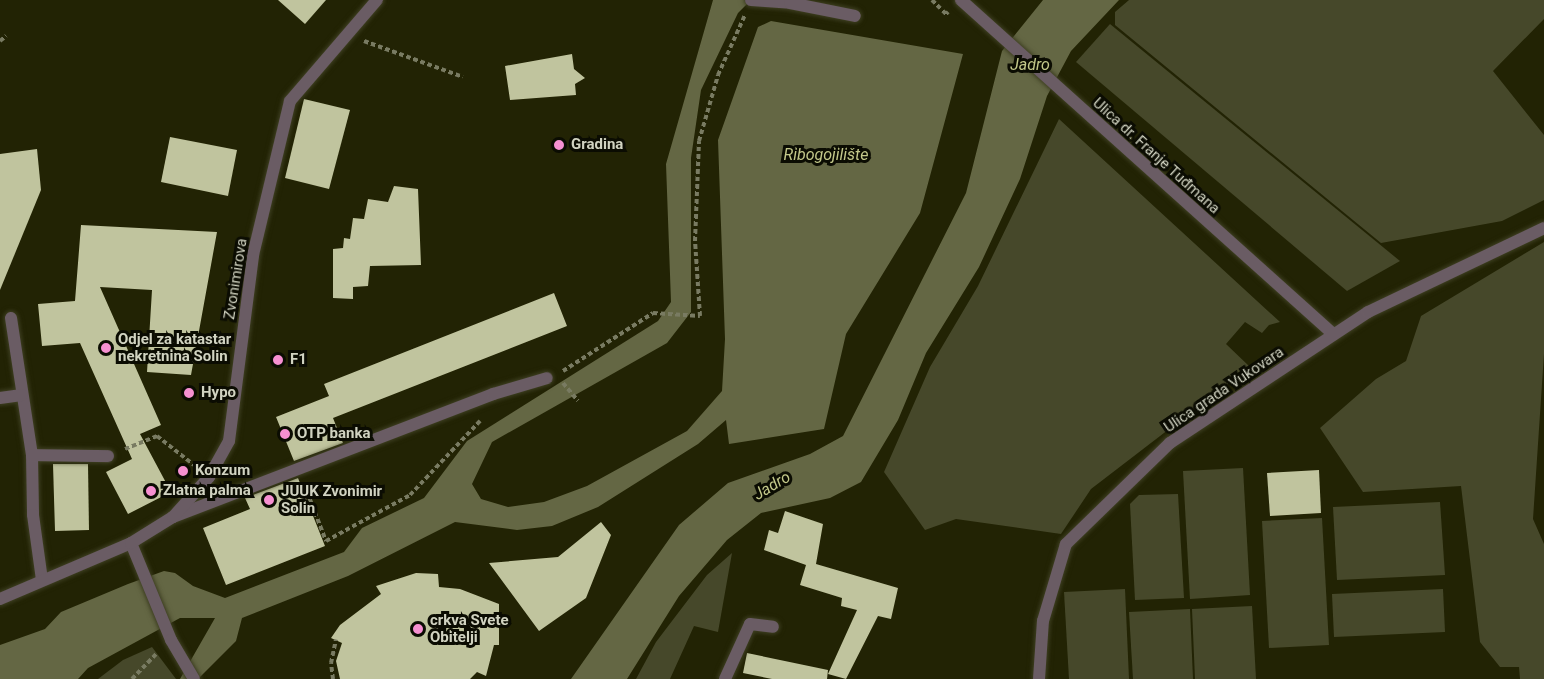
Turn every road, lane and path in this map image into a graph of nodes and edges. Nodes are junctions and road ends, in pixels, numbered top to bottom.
1 (377, 0) edge
2 (961, 0) edge
3 (752, 1) edge
4 (855, 16) dead end
5 (346, 35) junction
6 (6, 36) dead end
7 (0, 41) edge
8 (463, 77) dead end
9 (1544, 228) edge
10 (11, 318) dead end
11 (1333, 334) junction
12 (552, 377) junction
13 (22, 395) junction
14 (0, 399) edge
15 (578, 401) dead end
16 (482, 419) dead end
17 (32, 455) junction
18 (108, 456) joint
19 (297, 466) junction
20 (209, 477) junction
21 (173, 517) junction
22 (131, 543) junction
23 (42, 580) junction
24 (0, 599) edge
25 (773, 627) dead end
26 (336, 640) dead end
27 (150, 660) dead end
28 (132, 679) edge
29 (194, 679) edge
30 (333, 679) edge
31 (725, 679) edge
32 (1039, 679) edge

1 - 5 street
2 - 11 street, Ulica dr. Franje Tuđmana
3 - 4 street
3 - 12 path
5 - 8 path
5 - 20 street, Zvonimirova
6 - 7 path
9 - 11 street, Ulica grada Vukovara
10 - 13 street
11 - 32 street, Ulica grada Vukovara
12 - 15 path
12 - 19 street
13 - 14 street
13 - 17 street
16 - 19 path
17 - 18 street
17 - 23 street
18 - 20 path
19 - 21 street
20 - 21 street, Zvonimirova
21 - 22 street
22 - 23 street
22 - 29 street
23 - 24 street
25 - 31 street
26 - 30 path
27 - 28 path

